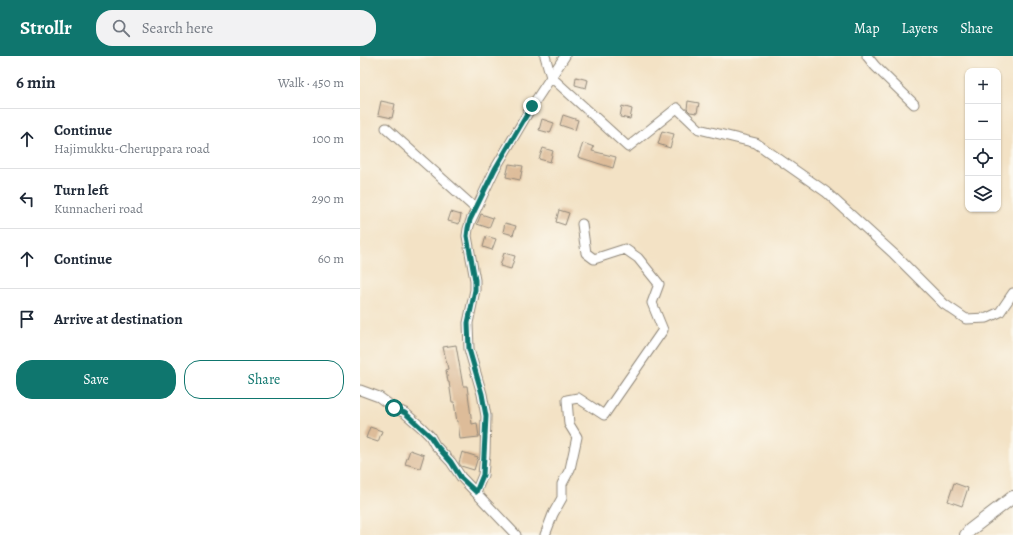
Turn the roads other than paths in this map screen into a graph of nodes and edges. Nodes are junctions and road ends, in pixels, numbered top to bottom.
1 (545, 56) edge
2 (565, 56) edge
3 (867, 56) edge
4 (551, 77) junction
5 (914, 104) dead end
6 (386, 128) dead end
7 (476, 209) junction
8 (582, 224) dead end
9 (1013, 293) edge
10 (360, 390) edge
11 (476, 492) junction
12 (1013, 497) edge
13 (516, 535) edge
14 (545, 535) edge
15 (966, 535) edge

1 - 4 street
2 - 4 street
3 - 5 street
4 - 7 street
4 - 9 street
6 - 7 street
7 - 11 street
8 - 14 street
10 - 11 street
11 - 13 street
12 - 15 main road

